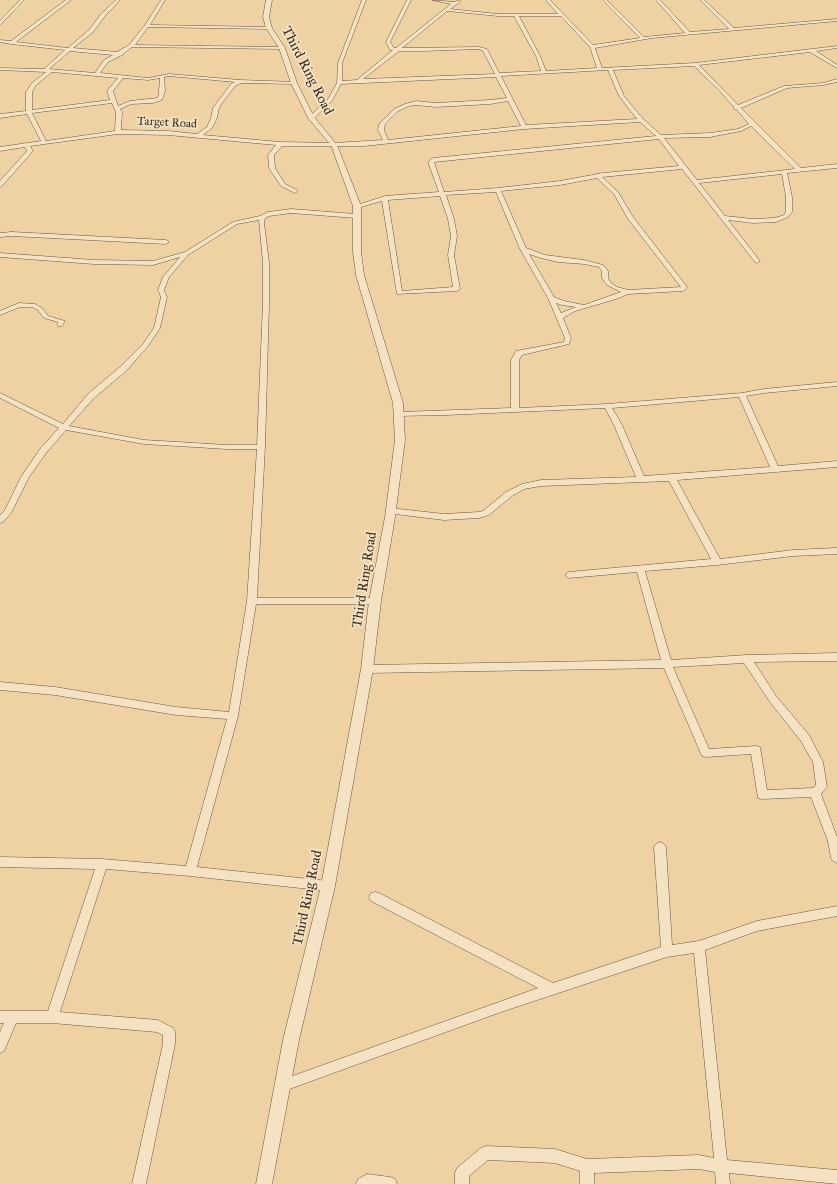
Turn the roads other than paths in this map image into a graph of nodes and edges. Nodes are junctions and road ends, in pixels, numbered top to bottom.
1 (22, 0) edge
2 (69, 0) edge
3 (118, 0) edge
4 (162, 0) edge
5 (270, 0) edge
6 (364, 0) edge
7 (409, 0) edge
8 (434, 0) edge
9 (548, 0) edge
10 (605, 0) edge
11 (658, 0) edge
12 (702, 0) edge
13 (457, 2) edge
14 (447, 10) junction
15 (516, 15) junction
16 (562, 15) junction
17 (837, 20) edge
18 (0, 24) edge
19 (147, 26) junction
20 (269, 28) junction
21 (733, 30) junction
22 (688, 33) junction
23 (644, 39) junction
24 (0, 41) edge
25 (10, 43) junction
26 (131, 46) junction
27 (592, 47) junction
28 (837, 47) edge
29 (282, 48) junction
30 (71, 49) junction
31 (398, 50) junction
32 (811, 50) junction
33 (120, 54) junction
34 (695, 64) junction
35 (837, 68) edge
36 (0, 69) edge
37 (600, 69) junction
38 (610, 69) junction
39 (48, 71) junction
40 (544, 73) junction
41 (96, 75) junction
42 (498, 75) junction
43 (162, 76) junction
44 (121, 77) junction
45 (837, 80) edge
46 (240, 81) junction
47 (358, 81) junction
48 (294, 83) junction
49 (339, 83) junction
50 (510, 99) junction
51 (114, 101) junction
52 (118, 108) junction
53 (736, 108) junction
54 (29, 112) junction
55 (0, 116) edge
56 (311, 118) junction
57 (641, 120) junction
58 (752, 124) junction
59 (524, 127) junction
60 (118, 132) junction
61 (199, 135) junction
62 (688, 136) junction
63 (660, 137) junction
64 (44, 142) junction
65 (386, 142) junction
66 (280, 144) junction
67 (334, 145) junction
68 (27, 146) junction
69 (668, 148) junction
70 (0, 149) edge
71 (837, 166) edge
72 (683, 167) junction
73 (799, 170) junction
74 (784, 172) junction
75 (598, 176) junction
76 (696, 182) junction
77 (0, 185) edge
78 (498, 190) junction
79 (295, 191) dead end
80 (442, 194) junction
81 (385, 198) junction
82 (356, 211) junction
83 (262, 217) junction
84 (724, 218) junction
85 (0, 235) edge
86 (166, 242) dead end
87 (523, 249) junction
88 (187, 253) junction
89 (0, 255) edge
90 (757, 261) dead end
91 (627, 292) junction
92 (551, 298) junction
93 (586, 307) junction
94 (0, 313) edge
95 (559, 317) junction
96 (60, 325) dead end
97 (837, 384) edge
98 (0, 395) edge
99 (742, 395) junction
100 (607, 406) junction
101 (515, 410) junction
102 (400, 414) junction
103 (63, 427) junction
104 (261, 448) junction
105 (837, 464) edge
106 (775, 469) junction
107 (672, 478) junction
108 (640, 479) junction
109 (390, 511) junction
110 (0, 520) edge
111 (837, 551) edge
112 (717, 562) junction
113 (640, 568) junction
114 (569, 575) dead end
115 (252, 601) junction
116 (375, 601) junction
117 (837, 657) edge
118 (747, 659) junction
119 (667, 664) junction
120 (367, 669) junction
121 (0, 686) edge
122 (233, 716) junction
123 (816, 792) junction
124 (660, 847) dead end
125 (837, 858) edge
126 (0, 862) edge
127 (102, 864) junction
128 (190, 871) junction
129 (328, 886) junction
130 (375, 897) dead end
131 (837, 911) edge
132 (699, 947) junction
133 (667, 951) junction
134 (552, 989) junction
135 (6, 1017) edge
136 (52, 1017) junction
137 (0, 1047) edge
138 (284, 1085) junction
139 (587, 1166) junction
140 (721, 1166) junction
141 (837, 1177) edge
142 (139, 1184) edge
143 (264, 1184) edge
144 (364, 1184) edge
145 (390, 1184) edge
146 (462, 1184) edge
147 (587, 1184) edge
148 (723, 1184) edge

1 - 18 street
2 - 25 street
3 - 30 street
4 - 19 street
5 - 20 street, Third Ring Road
6 - 49 street
7 - 31 street
8 - 13 street
9 - 16 street
10 - 23 street
11 - 22 street
12 - 21 street
13 - 14 street
14 - 15 street
14 - 31 street
15 - 16 street
15 - 40 street
16 - 27 street
17 - 21 street
19 - 20 street
19 - 26 street
20 - 29 street, Third Ring Road
21 - 22 street
22 - 23 street
23 - 27 street
24 - 25 street
25 - 30 street
26 - 29 street
26 - 33 street
27 - 37 street
28 - 32 street
29 - 48 street, Third Ring Road
30 - 33 street
30 - 39 street
31 - 42 street
31 - 47 street
32 - 34 street
32 - 35 street
33 - 41 street
34 - 38 street
34 - 53 street
36 - 39 street
37 - 38 street
37 - 40 street
38 - 57 street
39 - 41 street
39 - 54 street
40 - 42 street
41 - 44 street
42 - 47 street
42 - 50 street
43 - 44 street
43 - 46 street
43 - 52 street
44 - 51 street
45 - 53 street
46 - 48 street
46 - 61 street
47 - 49 street
48 - 56 street, Third Ring Road
49 - 56 street
50 - 59 street
50 - 65 street
51 - 52 street
51 - 54 street
52 - 60 street
53 - 58 street
54 - 55 street
54 - 64 street
56 - 67 street, Third Ring Road
57 - 59 street, Target Road
57 - 63 street
58 - 62 street
58 - 73 street
59 - 65 street, Target Road
60 - 61 street, Target Road
60 - 64 street, Target Road
61 - 66 street, Target Road
62 - 63 street
62 - 69 street
63 - 69 street
63 - 80 street
64 - 68 street, Target Road
65 - 67 street, Target Road
66 - 67 street, Target Road
66 - 79 street
67 - 82 street, Third Ring Road
68 - 70 street, Target Road
68 - 77 street
69 - 72 street
71 - 73 street
72 - 75 street
72 - 76 street
73 - 74 street
74 - 76 street
74 - 84 street
75 - 78 street
75 - 91 street
76 - 84 street
78 - 80 street
78 - 87 street
80 - 81 street
80 - 81 street
81 - 82 street
82 - 83 street
82 - 102 street, Third Ring Road
83 - 88 street
83 - 104 street
84 - 90 street
85 - 86 street
87 - 91 street
87 - 92 street
88 - 89 street
88 - 103 street
91 - 93 street
92 - 93 street
92 - 95 street
93 - 95 street
94 - 96 street
95 - 101 street
97 - 99 street
98 - 103 street
99 - 100 street
99 - 106 street
100 - 101 street
100 - 108 street
101 - 102 street
102 - 109 street, Third Ring Road
103 - 104 street
103 - 110 street
104 - 115 street
105 - 106 street
106 - 107 street
107 - 108 street
107 - 112 street
108 - 109 street
109 - 116 street, Third Ring Road
111 - 112 street
112 - 113 street
113 - 114 street
113 - 119 street
115 - 116 street
115 - 122 street
116 - 120 street, Third Ring Road
117 - 118 street
118 - 119 street
118 - 123 street
119 - 120 street
119 - 123 street
120 - 129 street, Third Ring Road
121 - 122 street
122 - 128 street
123 - 125 street
124 - 133 street
126 - 127 street
127 - 128 street
127 - 136 street
128 - 129 street
129 - 138 street, Third Ring Road
130 - 134 street
131 - 132 street
132 - 133 street
132 - 140 street
133 - 134 street
134 - 138 street
135 - 136 street
135 - 137 street
136 - 142 street
138 - 143 street, Third Ring Road
139 - 140 street
139 - 146 street
139 - 147 street
140 - 141 street
140 - 148 street
144 - 145 street

